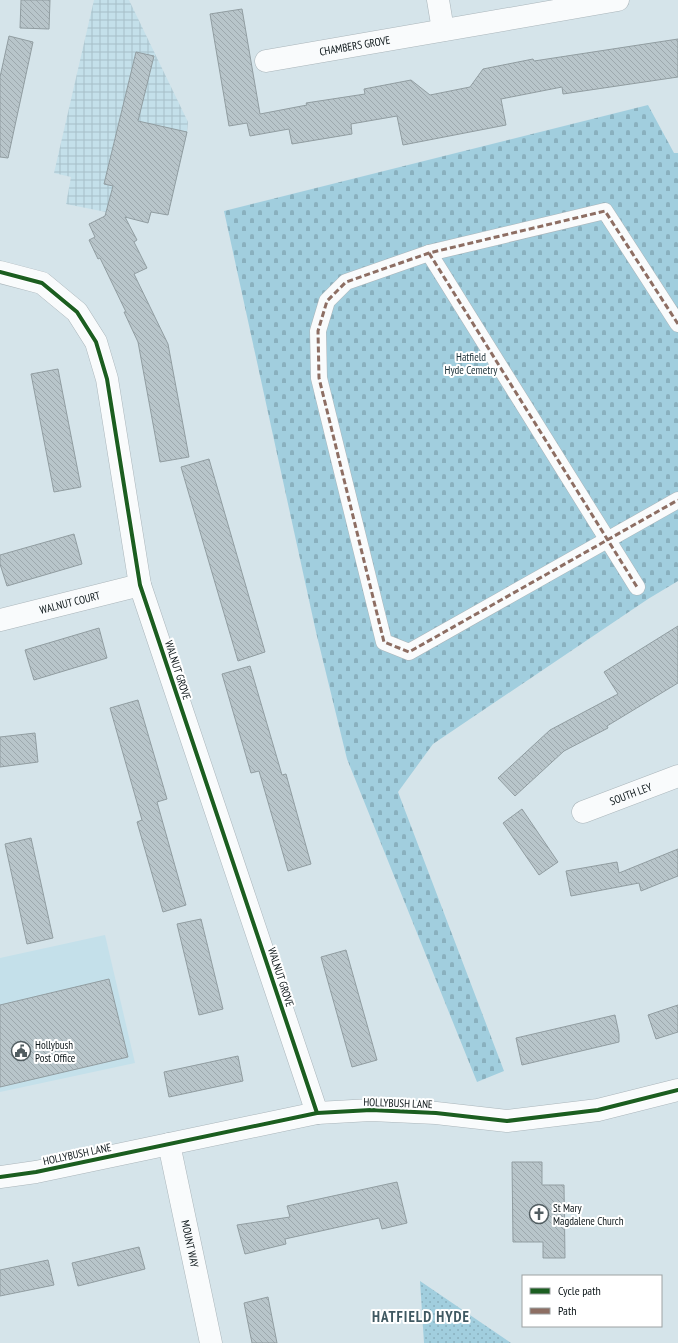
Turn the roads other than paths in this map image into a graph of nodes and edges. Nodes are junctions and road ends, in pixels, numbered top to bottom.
1 (438, 0) edge
2 (618, 0) edge
3 (443, 30) junction
4 (266, 61) dead end
5 (429, 253) junction
6 (0, 272) edge
7 (678, 324) edge
8 (678, 500) edge
9 (607, 540) junction
10 (140, 585) junction
11 (637, 587) dead end
12 (0, 620) edge
13 (678, 776) edge
14 (583, 812) dead end
15 (678, 1090) edge
16 (317, 1113) junction
17 (169, 1144) junction
18 (0, 1177) edge
19 (211, 1343) edge

1 - 3 street
2 - 3 street, CHAMBERS GROVE
3 - 4 street, CHAMBERS GROVE
5 - 7 street
5 - 9 street
5 - 9 street
6 - 10 street, WALNUT GROVE
8 - 9 street
9 - 11 street
10 - 12 street, WALNUT COURT
10 - 16 street, WALNUT GROVE
13 - 14 street, SOUTH LEY
15 - 16 street, HOLLYBUSH LANE
16 - 17 street, HOLLYBUSH LANE
17 - 18 street, HOLLYBUSH LANE
17 - 19 street, MOUNT WAY

